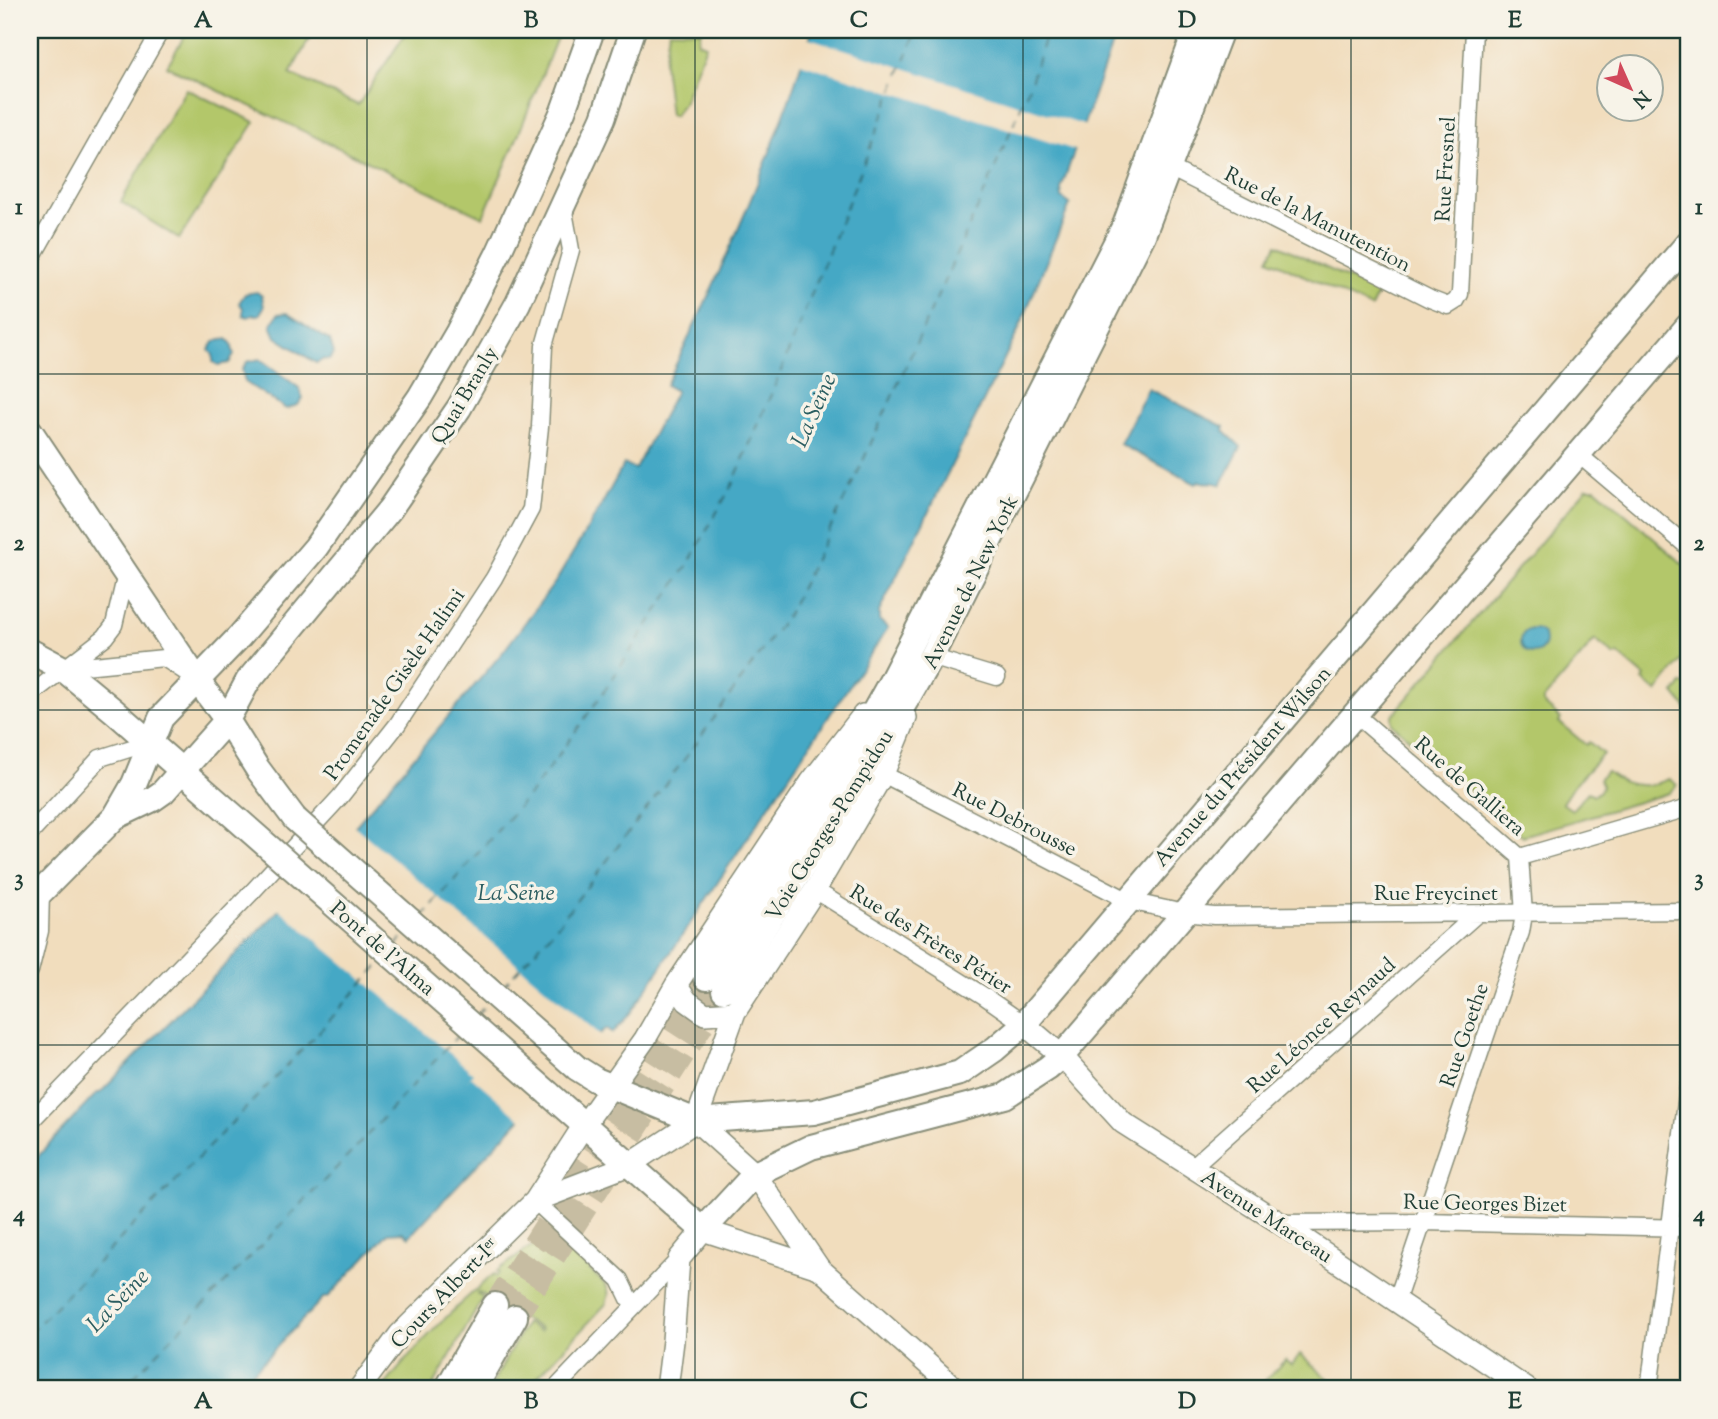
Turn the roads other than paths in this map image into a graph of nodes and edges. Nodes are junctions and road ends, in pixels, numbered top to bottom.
1 (161, 30) edge
2 (592, 30) edge
3 (633, 30) edge
4 (1196, 30) edge
5 (1221, 30) edge
6 (1474, 30) edge
7 (1170, 168) junction
8 (563, 205) junction
9 (1688, 243) edge
10 (30, 261) edge
11 (1448, 306) joint
12 (1688, 326) edge
13 (30, 431) edge
14 (1578, 454) junction
15 (1688, 547) edge
16 (126, 574) junction
17 (30, 651) edge
18 (931, 657) junction
19 (62, 668) junction
20 (997, 677) dead end
21 (893, 678) junction
22 (197, 680) junction
23 (30, 695) edge
24 (1355, 714) junction
25 (227, 720) junction
26 (151, 742) junction
27 (182, 770) junction
28 (883, 774) junction
29 (1688, 808) edge
30 (115, 817) junction
31 (30, 834) edge
32 (1520, 857) junction
33 (815, 890) junction
34 (35, 897) edge
35 (1129, 901) junction
36 (1688, 911) edge
37 (1184, 913) junction
38 (1477, 914) junction
39 (1524, 914) junction
40 (30, 971) edge
41 (676, 985) junction
42 (722, 993) junction
43 (1024, 1024) junction
44 (1062, 1056) junction
45 (611, 1086) junction
46 (1688, 1087) edge
47 (696, 1121) junction
48 (30, 1122) edge
49 (584, 1125) junction
50 (629, 1165) junction
51 (1192, 1167) junction
52 (755, 1174) junction
53 (535, 1201) junction
54 (1423, 1222) junction
55 (1280, 1223) junction
56 (1670, 1228) junction
57 (1688, 1228) edge
58 (703, 1230) junction
59 (679, 1259) junction
60 (819, 1268) junction
61 (1396, 1302) junction
62 (633, 1307) junction
63 (359, 1389) edge
64 (447, 1389) edge
65 (474, 1389) edge
66 (555, 1389) edge
67 (667, 1389) edge
68 (956, 1389) edge
69 (1527, 1389) edge
70 (1649, 1389) edge

1 - 10 street
2 - 22 main road, Quai Branly
3 - 8 main road, Quai Branly
4 - 21 main road, Avenue de New York
5 - 7 main road, Avenue de New York
6 - 11 street, Rue Fresnel
7 - 11 street, Rue de la Manutention
7 - 18 main road, Avenue de New York
8 - 25 main road, Quai Branly
8 - 48 street, Promenade Gisèle Halimi
9 - 35 main road, Avenue du Président Wilson
12 - 14 main road
13 - 16 main road, Pont de l'Alma
14 - 15 street
14 - 24 main road
16 - 19 street
16 - 22 main road, Pont de l'Alma
17 - 19 main road, Pont de l'Alma
18 - 20 street
18 - 28 street, Avenue de New York
18 - 42 main road, Voie Georges-Pompidou
19 - 22 street
19 - 23 street
19 - 26 main road, Pont de l'Alma
21 - 41 street, Avenue de New York
21 - 42 main road, Voie Georges-Pompidou
22 - 25 main road, Pont de l'Alma
22 - 26 main road, Quai Branly
24 - 32 street, Rue de Galliera
24 - 37 main road
25 - 27 main road, Quai Branly
25 - 45 main road, Pont de l'Alma, bridge
26 - 27 main road, Pont de l'Alma
26 - 30 main road, Quai Branly
26 - 31 street
27 - 30 main road, Quai Branly
27 - 49 main road, Pont de l'Alma, bridge
28 - 33 street, Avenue de New York
28 - 35 street, Rue Debrousse
29 - 32 street, Rue de Galliera
30 - 34 main road
32 - 39 street, Rue Goethe
33 - 42 street, Avenue de New York
33 - 43 street, Rue des Frères Périer
34 - 40 street
35 - 37 street, Rue Debrousse
35 - 43 main road, Avenue du Président Wilson
36 - 39 street, Rue Freycinet
37 - 38 street, Rue Freycinet
37 - 44 main road
38 - 39 street, Rue Freycinet
38 - 51 street, Rue Léonce Reynaud
39 - 54 street, Rue Goethe
41 - 42 street
41 - 45 street, Avenue de New York
42 - 47 street, Avenue de New York
43 - 44 street, Avenue Marceau
43 - 47 main road, Avenue du Président Wilson
44 - 51 street, Avenue Marceau
44 - 52 main road
45 - 47 main road, Pont de l'Alma
45 - 49 street, Avenue de New York
46 - 56 street
47 - 50 street
47 - 52 street
49 - 50 main road, Pont de l'Alma
49 - 53 street, Avenue de New York
50 - 53 street
50 - 58 main road, Pont de l'Alma
51 - 55 street, Avenue Marceau
52 - 58 main road
52 - 60 street
53 - 62 street
53 - 63 street, Cours Albert-Iᵉʳ
54 - 55 street, Rue Georges Bizet
54 - 56 street, Rue Georges Bizet
54 - 61 street, Rue Goethe
55 - 61 street, Avenue Marceau
56 - 57 street, Rue Georges Bizet
56 - 70 street
58 - 59 street
58 - 60 street
59 - 62 street
59 - 67 street
60 - 68 street
61 - 69 street, Avenue Marceau
62 - 66 street
64 - 65 main road

